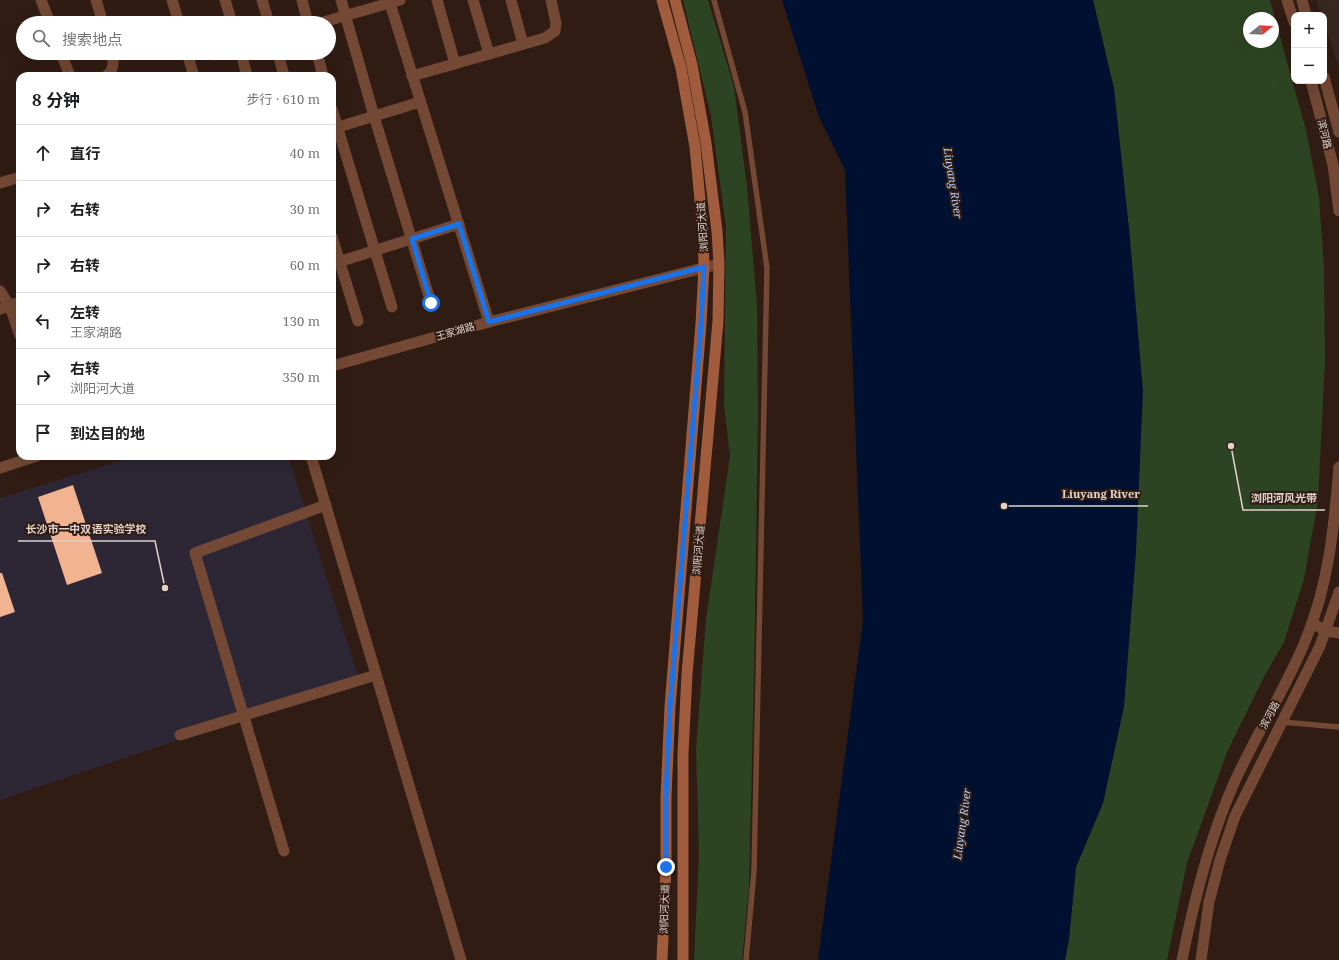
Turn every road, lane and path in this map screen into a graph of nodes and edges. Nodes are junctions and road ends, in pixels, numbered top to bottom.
1 (41, 0) edge
2 (96, 0) edge
3 (172, 0) edge
4 (225, 0) edge
5 (262, 0) edge
6 (302, 0) edge
7 (341, 0) edge
8 (436, 0) edge
9 (473, 0) edge
10 (511, 0) edge
11 (551, 0) edge
12 (662, 0) edge
13 (675, 0) edge
14 (714, 0) edge
15 (1288, 0) edge
16 (1302, 0) edge
17 (393, 1) edge
18 (1291, 12) edge
19 (1305, 12) edge
20 (47, 16) edge
21 (101, 16) edge
22 (177, 16) edge
23 (230, 16) edge
24 (267, 16) edge
25 (306, 16) edge
26 (345, 16) junction
27 (336, 19) edge
28 (523, 44) junction
29 (489, 54) junction
30 (64, 60) edge
31 (114, 60) edge
32 (189, 60) edge
33 (243, 60) edge
34 (280, 60) edge
35 (319, 60) edge
36 (455, 64) junction
37 (68, 72) edge
38 (111, 72) edge
39 (193, 72) edge
40 (246, 72) edge
41 (283, 72) edge
42 (322, 72) edge
43 (412, 76) junction
44 (1313, 84) edge
45 (1326, 84) edge
46 (420, 102) junction
47 (374, 116) junction
48 (336, 128) edge
49 (336, 131) edge
50 (1339, 132) edge
51 (16, 178) edge
52 (0, 183) edge
53 (1339, 211) edge
54 (459, 224) junction
55 (412, 239) junction
56 (375, 251) junction
57 (336, 263) edge
58 (719, 264) junction
59 (704, 267) junction
60 (0, 291) edge
61 (431, 303) dead end
62 (10, 306) edge
63 (392, 307) dead end
64 (358, 320) dead end
65 (489, 322) junction
66 (16, 324) edge
67 (336, 365) edge
68 (25, 460) edge
69 (312, 460) edge
70 (1339, 467) edge
71 (0, 468) edge
72 (326, 505) junction
73 (1339, 592) edge
74 (1312, 623) junction
75 (1326, 631) junction
76 (1339, 633) edge
77 (376, 676) junction
78 (243, 715) junction
79 (1282, 722) junction
80 (1339, 727) edge
81 (180, 735) dead end
82 (284, 851) dead end
83 (461, 960) edge
84 (662, 960) edge
85 (683, 960) edge
86 (746, 960) edge
87 (1182, 960) edge
88 (1201, 960) edge

1 - 20 street
2 - 21 street
3 - 22 street
4 - 23 street
5 - 24 street
6 - 25 street
7 - 26 street
8 - 36 street
9 - 29 street
10 - 28 street
11 - 28 street
12 - 59 main road, 浏阳河大道
13 - 58 main road, 浏阳河大道
14 - 86 lane
15 - 18 street
16 - 19 street
17 - 26 street
17 - 43 street
26 - 27 street
26 - 47 street
28 - 29 street
29 - 36 street
30 - 37 street
31 - 38 street
32 - 39 street
33 - 40 street
34 - 41 street
35 - 42 street
36 - 43 street
43 - 46 street
44 - 53 street, 滨河路
45 - 50 street, 滨河路
46 - 47 street
46 - 54 street
47 - 48 street
47 - 55 street
49 - 56 street
51 - 52 street
54 - 55 street
54 - 65 street
55 - 56 street
55 - 61 street
56 - 57 street
56 - 63 street
57 - 64 street
58 - 59 street, 王家湖路
58 - 85 main road, 浏阳河大道
59 - 65 street, 王家湖路
59 - 84 main road, 浏阳河大道
60 - 62 street
62 - 66 street
65 - 67 street, 王家湖路
68 - 71 street
69 - 72 street
70 - 74 street, 滨河路
72 - 77 street
72 - 78 street
73 - 75 street, 滨河路
74 - 75 street
74 - 87 street, 滨河路
75 - 76 street
75 - 79 street, 滨河路
77 - 78 street
77 - 83 street
78 - 81 street
78 - 82 street
79 - 80 lane
79 - 88 street, 滨河路

